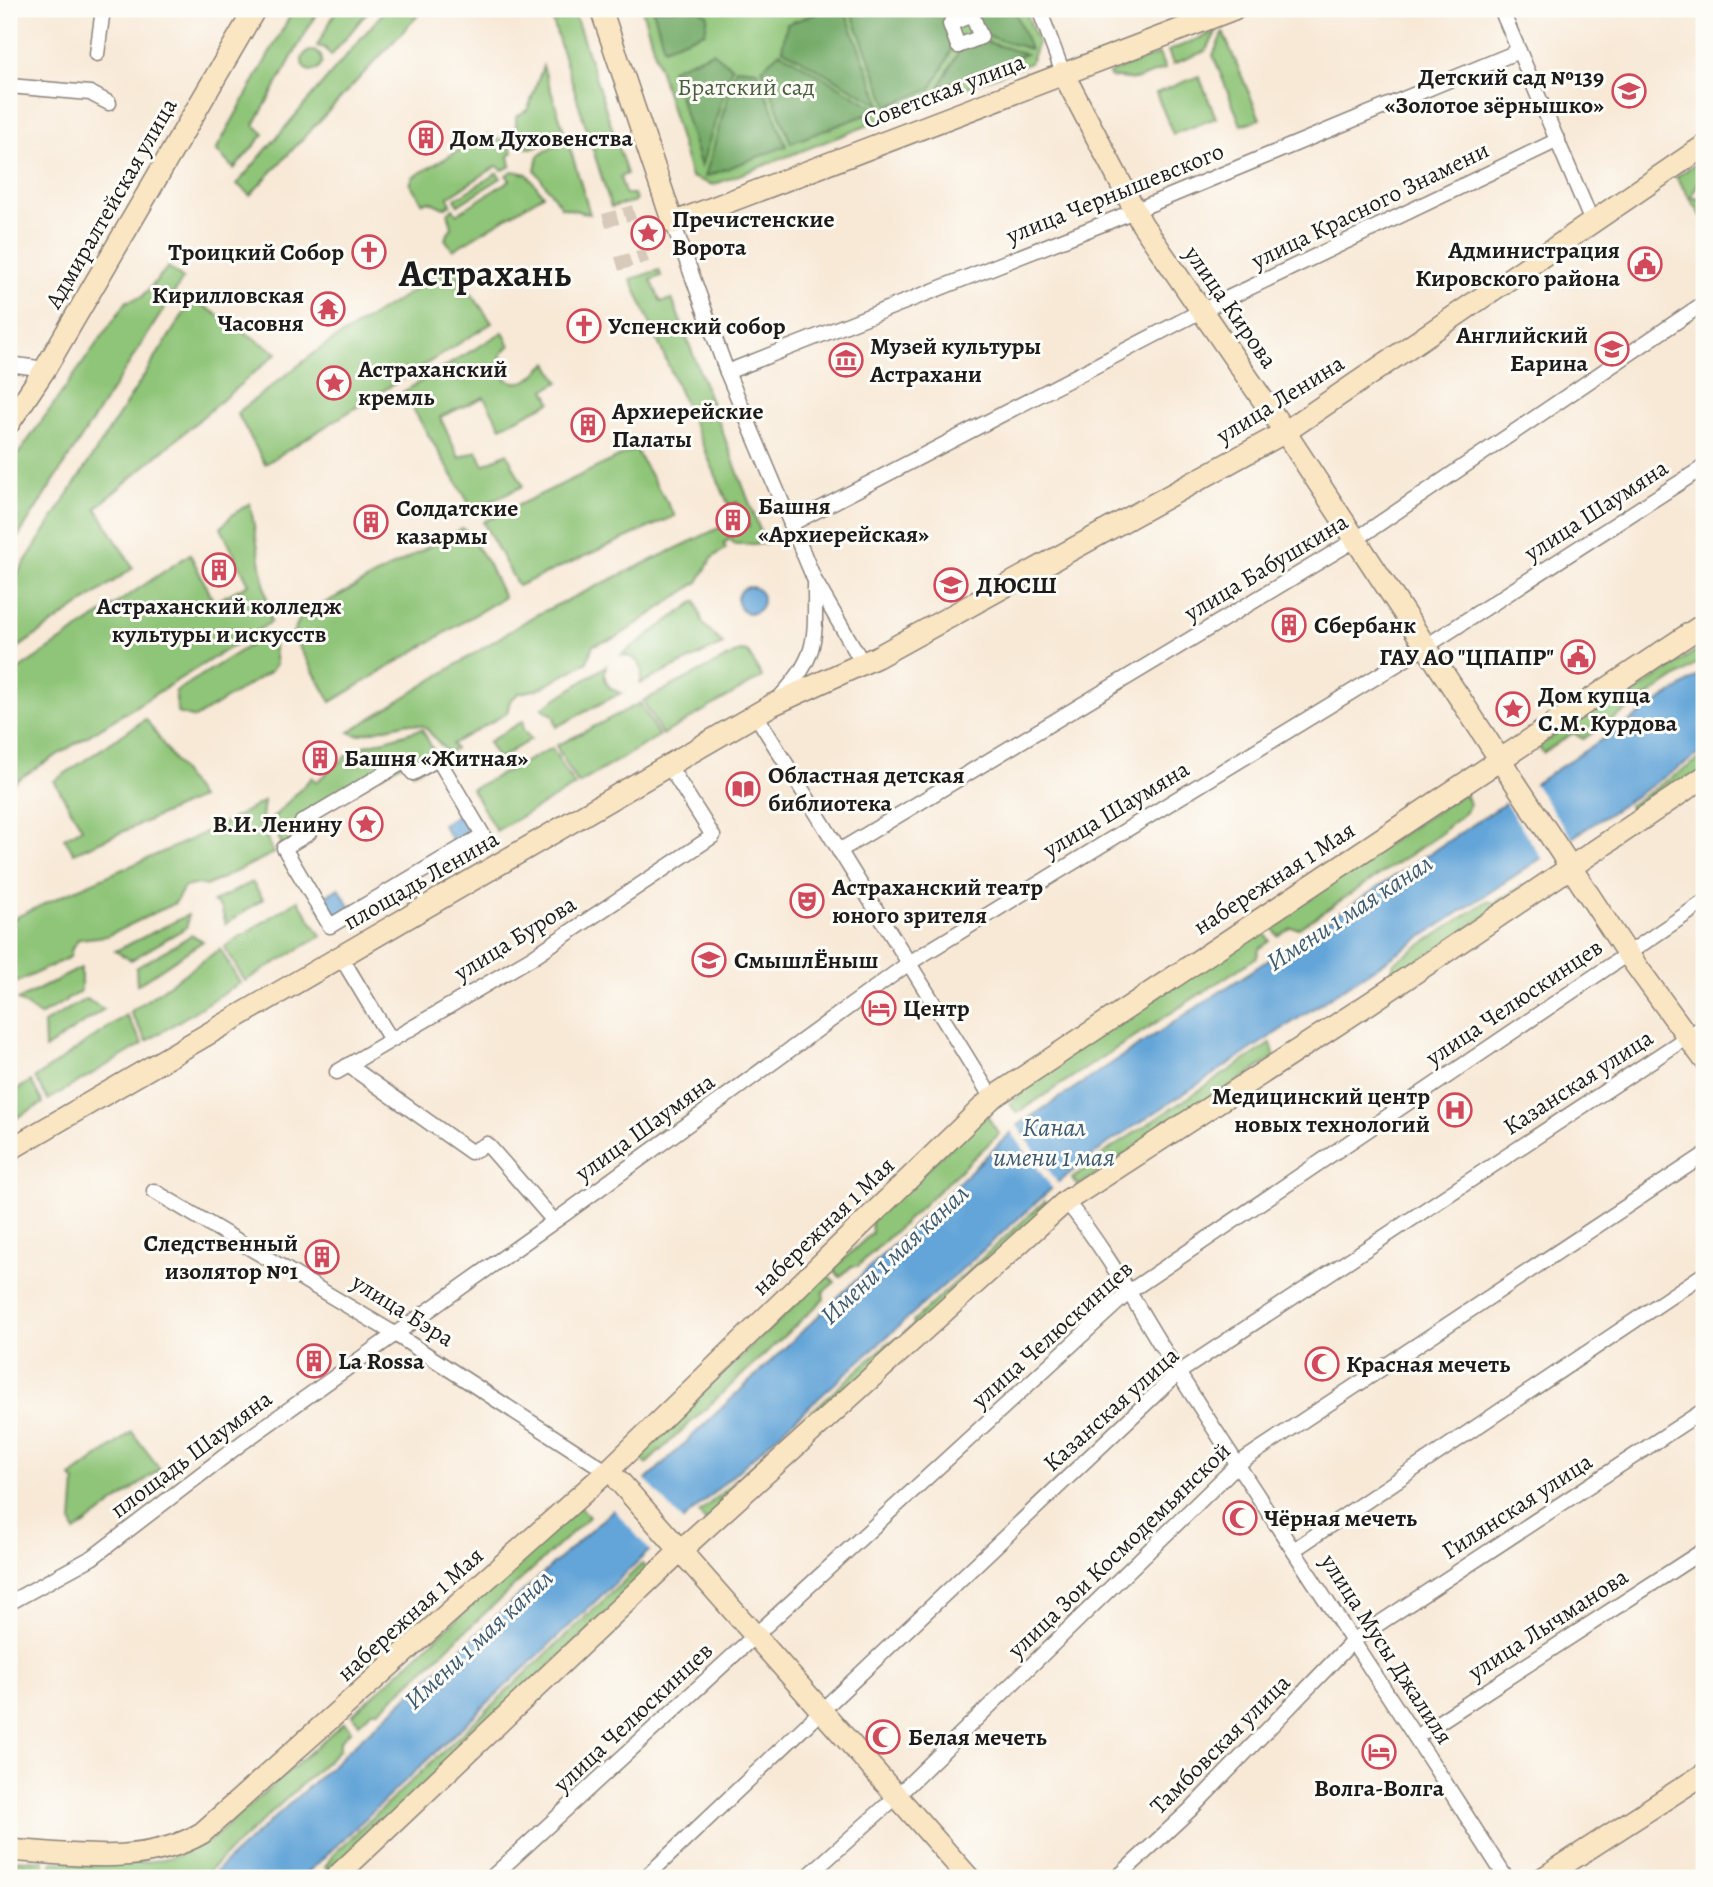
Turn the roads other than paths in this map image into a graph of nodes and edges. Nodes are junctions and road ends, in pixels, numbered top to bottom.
1 (103, 9) edge
2 (255, 9) edge
3 (601, 9) edge
4 (1039, 9) edge
5 (1234, 9) edge
6 (1501, 9) edge
7 (1519, 51) junction
8 (97, 54) dead end
9 (1063, 73) junction
10 (9, 86) edge
11 (109, 103) dead end
12 (1558, 140) junction
13 (1704, 146) edge
14 (1136, 210) junction
15 (1592, 222) junction
16 (673, 223) junction
17 (1704, 303) edge
18 (1201, 311) junction
19 (9, 363) edge
20 (45, 369) junction
21 (727, 372) junction
22 (9, 423) edge
23 (1285, 432) junction
24 (1704, 467) edge
25 (791, 524) junction
26 (1355, 540) junction
27 (815, 581) junction
28 (1704, 624) edge
29 (1425, 647) junction
30 (862, 662) junction
31 (764, 710) junction
32 (1500, 761) junction
33 (669, 766) junction
34 (1704, 777) edge
35 (483, 835) joint
36 (839, 851) junction
37 (1567, 861) junction
38 (1704, 902) edge
39 (1627, 953) junction
40 (341, 957) junction
41 (909, 963) junction
42 (1697, 1031) edge
43 (391, 1040) junction
44 (1704, 1059) edge
45 (992, 1098) junction
46 (9, 1150) edge
47 (1704, 1156) edge
48 (155, 1191) dead end
49 (1066, 1201) junction
50 (554, 1221) junction
51 (1704, 1275) edge
52 (1130, 1291) junction
53 (395, 1334) junction
54 (1178, 1373) junction
55 (1704, 1410) edge
56 (1239, 1463) junction
57 (614, 1476) junction
58 (678, 1547) junction
59 (1295, 1549) junction
60 (1704, 1550) edge
61 (9, 1603) edge
62 (755, 1635) junction
63 (1354, 1640) junction
64 (824, 1711) junction
65 (1416, 1737) junction
66 (1704, 1774) edge
67 (897, 1796) junction
68 (9, 1850) edge
69 (335, 1878) edge
70 (491, 1878) edge
71 (645, 1878) edge
72 (806, 1878) edge
73 (969, 1878) edge
74 (1117, 1878) edge
75 (1506, 1878) edge
76 (1543, 1878) edge

1 - 8 street
2 - 20 main road, Адмиралтейская улица
3 - 16 main road
4 - 9 street, улица Кирова
5 - 9 main road, Советская улица
6 - 7 street
7 - 12 street
7 - 14 street, улица Чернышевского
9 - 14 main road, улица Кирова
9 - 16 main road, Советская улица
10 - 11 street
12 - 15 street
12 - 18 street, улица Красного Знамени
13 - 15 main road, улица Ленина
14 - 18 main road, улица Кирова
14 - 21 street, улица Чернышевского
15 - 23 main road, улица Ленина
16 - 21 street
17 - 26 street, улица Бабушкина
18 - 23 main road, улица Кирова
18 - 25 street, улица Красного Знамени
19 - 20 street
20 - 22 main road, Адмиралтейская улица
21 - 25 street
23 - 26 main road, улица Кирова
23 - 30 main road, улица Ленина
24 - 29 street, улица Шаумяна
25 - 27 street
26 - 29 main road, улица Кирова
26 - 36 street, улица Бабушкина
27 - 30 street
27 - 31 street
28 - 32 main road, набережная 1 Мая
29 - 32 main road, улица Кирова
29 - 41 street, улица Шаумяна
30 - 31 main road, площадь Ленина
31 - 33 main road, площадь Ленина
31 - 36 street
32 - 37 main road, улица Кирова
32 - 45 main road, набережная 1 Мая
33 - 40 main road, площадь Ленина
33 - 43 street, улица Бурова
34 - 37 main road
35 - 35 street, площадь Ленина
36 - 41 street
37 - 39 main road
37 - 49 main road
38 - 39 street, улица Челюскинцев
39 - 42 main road
39 - 52 street, улица Челюскинцев
40 - 43 street
40 - 46 main road, площадь Ленина
41 - 45 street
41 - 50 street, улица Шаумяна
42 - 44 main road
42 - 54 street, Казанская улица
43 - 50 street, улица Бурова
45 - 57 main road, набережная 1 Мая
47 - 56 street, улица Зои Космодемьянской
48 - 53 street, улица Бэра
49 - 52 street, улица Мусы Джалиля
49 - 58 main road
50 - 53 street, улица Шаумяна
51 - 59 street
52 - 54 street, улица Мусы Джалиля
52 - 62 street, улица Челюскинцев
53 - 57 street, улица Бэра
53 - 61 street, площадь Шаумяна
54 - 56 street, улица Мусы Джалиля
54 - 64 street, Казанская улица
55 - 63 street, Гилянская улица
56 - 59 street, улица Мусы Джалиля
56 - 67 street, улица Зои Космодемьянской
57 - 58 main road
57 - 68 main road, набережная 1 Мая
58 - 62 main road
58 - 69 main road
59 - 63 street, улица Мусы Джалиля
60 - 65 street, улица Лычманова
62 - 64 main road
62 - 70 street, улица Челюскинцев
63 - 65 street, улица Мусы Джалиля
63 - 74 street, Тамбовская улица
64 - 67 main road
64 - 71 street, Казанская улица
65 - 75 street, улица Мусы Джалиля
66 - 76 main road
67 - 72 street, улица Зои Космодемьянской
67 - 73 main road

